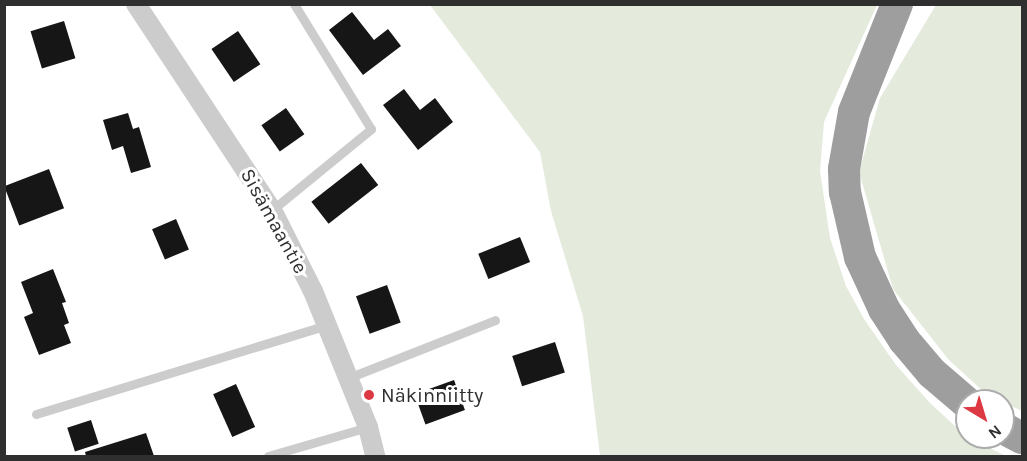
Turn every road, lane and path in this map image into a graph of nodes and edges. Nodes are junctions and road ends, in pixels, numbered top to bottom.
1 (136, 4) edge
2 (294, 4) edge
3 (897, 4) edge
4 (916, 4) edge
5 (867, 80) junction
6 (272, 210) junction
7 (495, 320) dead end
8 (327, 325) junction
9 (348, 378) junction
10 (955, 391) edge
11 (36, 414) dead end
12 (368, 427) junction
13 (268, 456) edge
14 (375, 456) edge

1 - 6 street, Sisämaantie
2 - 6 lane
3 - 5 highway
4 - 5 highway
5 - 10 highway
6 - 8 street, Sisämaantie
7 - 9 lane
8 - 9 street, Sisämaantie
8 - 11 lane
9 - 12 street, Sisämaantie
12 - 13 lane
12 - 14 street, Sisämaantie

